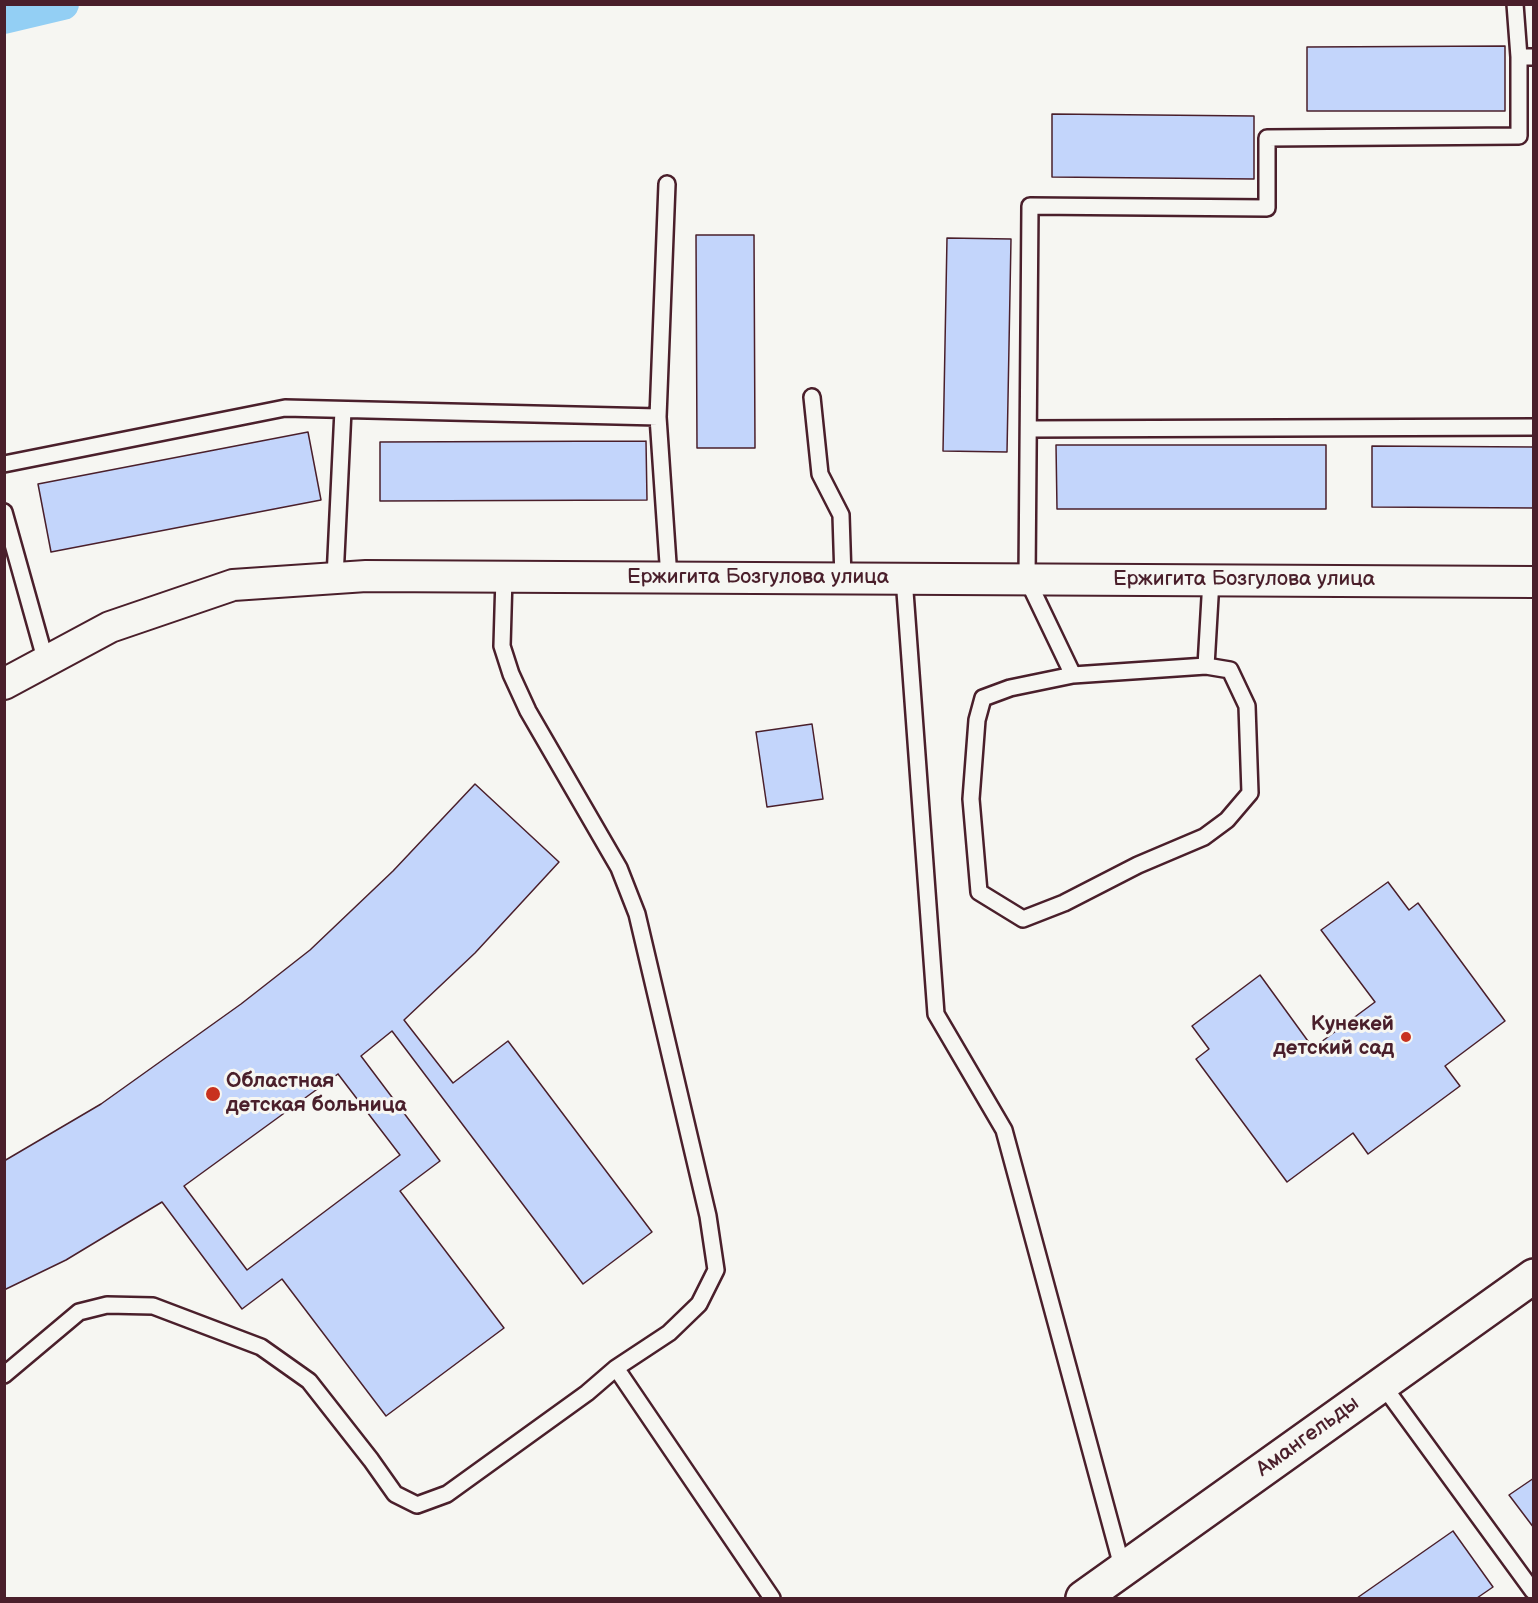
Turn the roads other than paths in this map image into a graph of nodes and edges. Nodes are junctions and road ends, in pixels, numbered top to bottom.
1 (1515, 4) edge
2 (1526, 57) edge
3 (667, 184) dead end
4 (812, 397) dead end
5 (343, 410) junction
6 (658, 417) junction
7 (1533, 427) edge
8 (1029, 429) junction
9 (4, 464) edge
10 (4, 512) edge
11 (504, 577) junction
12 (335, 578) junction
13 (669, 578) junction
14 (843, 578) junction
15 (904, 578) junction
16 (1028, 579) junction
17 (1211, 580) junction
18 (1533, 582) edge
19 (46, 662) junction
20 (1206, 666) junction
21 (1073, 675) junction
22 (4, 684) edge
23 (1533, 1276) edge
24 (616, 1368) junction
25 (4, 1375) edge
26 (1382, 1384) junction
27 (1123, 1570) junction
28 (1530, 1594) edge
29 (1093, 1595) edge
30 (772, 1599) edge

1 - 2 lane
2 - 8 lane
3 - 6 lane
4 - 14 lane
5 - 6 lane
5 - 9 lane
5 - 12 lane
6 - 13 lane
7 - 8 lane
8 - 16 lane
10 - 19 lane
11 - 12 street, Ержигита Бозгулова улица
11 - 13 street, Ержигита Бозгулова улица
11 - 24 lane
12 - 19 street, Ержигита Бозгулова улица
13 - 14 street, Ержигита Бозгулова улица
14 - 15 street, Ержигита Бозгулова улица
15 - 16 street, Ержигита Бозгулова улица
15 - 27 lane
16 - 17 street, Ержигита Бозгулова улица
16 - 21 lane
17 - 18 street, Ержигита Бозгулова улица
17 - 20 lane
19 - 22 street, Ержигита Бозгулова улица
20 - 21 lane
20 - 21 lane
23 - 26 main road, Амангельды
24 - 25 lane
24 - 30 lane
26 - 27 main road, Амангельды
26 - 28 lane
27 - 29 main road, Амангельды

